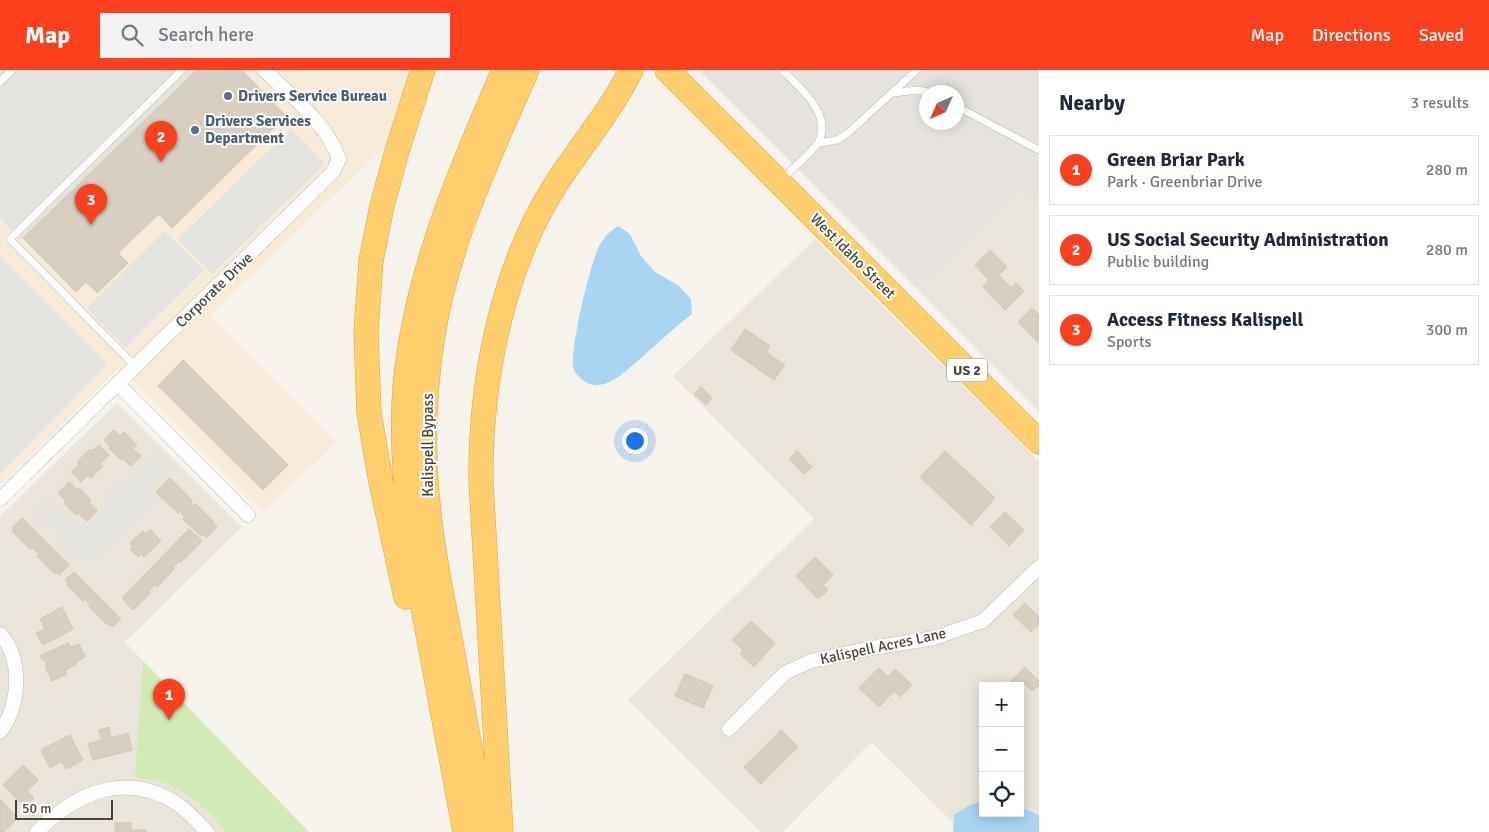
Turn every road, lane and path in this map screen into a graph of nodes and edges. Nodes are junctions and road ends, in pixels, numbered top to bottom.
1 (12, 70) edge
2 (182, 70) edge
3 (264, 70) edge
4 (423, 70) edge
5 (504, 70) edge
6 (527, 70) edge
7 (631, 70) edge
8 (667, 70) edge
9 (782, 70) edge
10 (917, 70) edge
11 (0, 82) edge
12 (919, 90) edge
13 (892, 93) junction
14 (964, 110) edge
15 (819, 143) junction
16 (1039, 150) edge
17 (779, 182) junction
18 (136, 367) junction
19 (118, 384) junction
20 (1039, 442) edge
21 (0, 499) edge
22 (248, 515) dead end
23 (1039, 567) edge
24 (0, 634) edge
25 (729, 728) dead end
26 (0, 732) edge
27 (454, 772) junction
28 (37, 832) edge
29 (207, 832) edge
30 (465, 832) edge
31 (486, 832) edge
32 (501, 832) edge

1 - 11 lane
2 - 18 lane
3 - 18 street, Corporate Drive
4 - 27 highway
5 - 27 highway, Kalispell Bypass
6 - 31 highway, Kalispell Bypass
7 - 32 highway
8 - 17 highway, West Idaho Street / US 2
9 - 15 lane
10 - 13 lane
12 - 13 lane
13 - 15 lane
14 - 16 lane
15 - 17 lane
17 - 20 highway, West Idaho Street / US 2
18 - 19 street, Corporate Drive
19 - 21 street, Corporate Drive
19 - 22 street
23 - 25 street, Kalispell Acres Lane
24 - 26 street
27 - 30 highway, Kalispell Bypass
28 - 29 street

